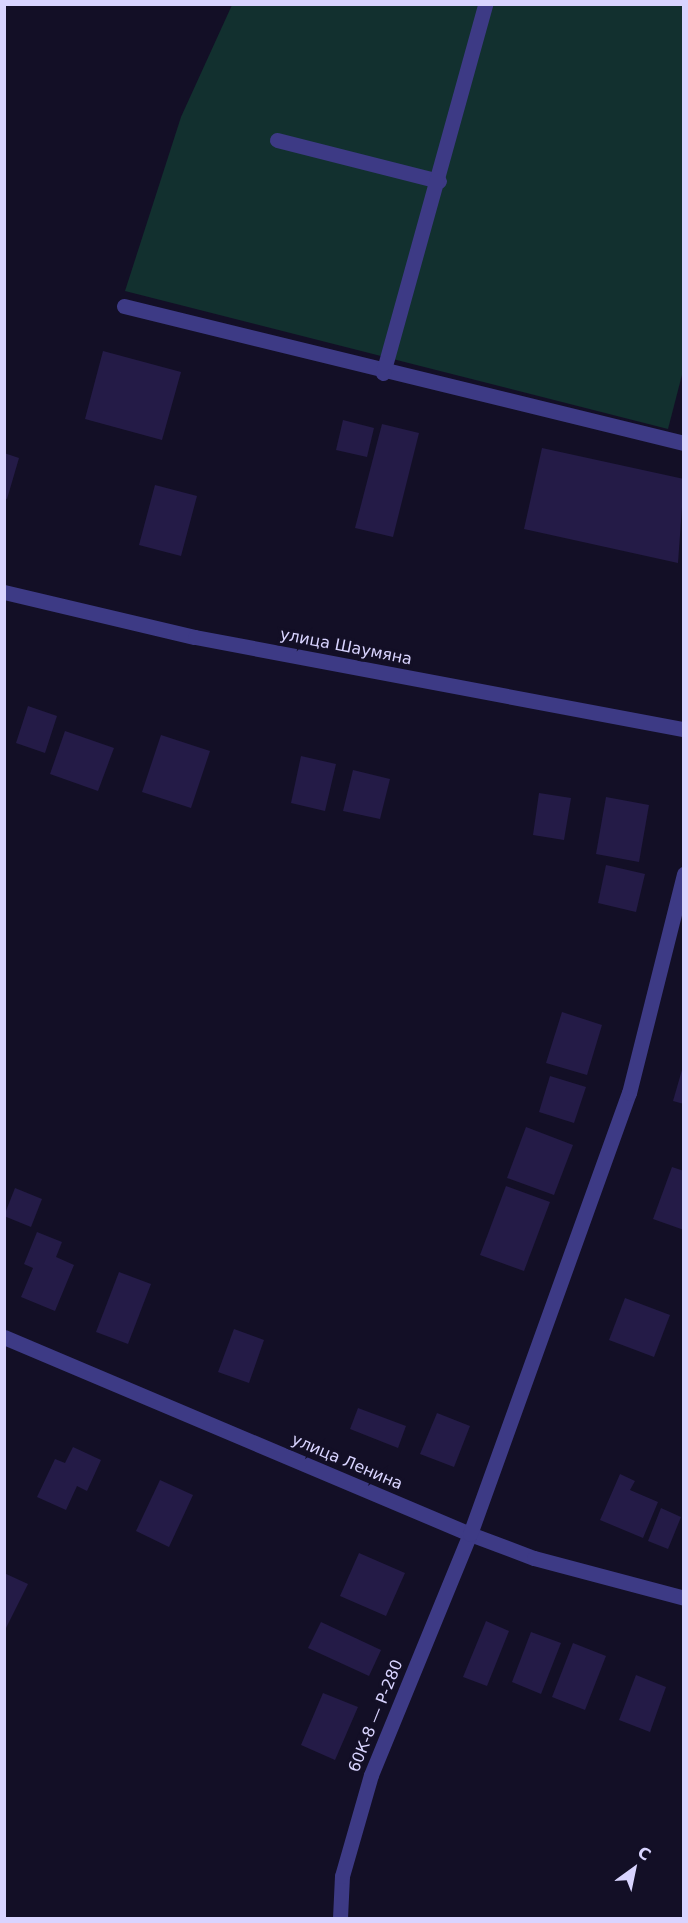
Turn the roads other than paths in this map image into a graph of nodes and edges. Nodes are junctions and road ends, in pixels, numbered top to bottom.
1 (485, 4) edge
2 (277, 140) dead end
3 (439, 181) junction
4 (124, 306) dead end
5 (383, 373) junction
6 (684, 442) edge
7 (4, 592) edge
8 (684, 729) edge
9 (684, 874) edge
10 (4, 1337) edge
11 (470, 1534) junction
12 (684, 1598) edge
13 (340, 1918) edge

1 - 3 street
2 - 3 street
3 - 5 street
4 - 5 street
5 - 6 street
7 - 8 street, улица Шаумяна
9 - 11 street, 60К-8 — Р-280
10 - 11 street, улица Ленина
11 - 12 street, улица Ленина
11 - 13 street, 60К-8 — Р-280

